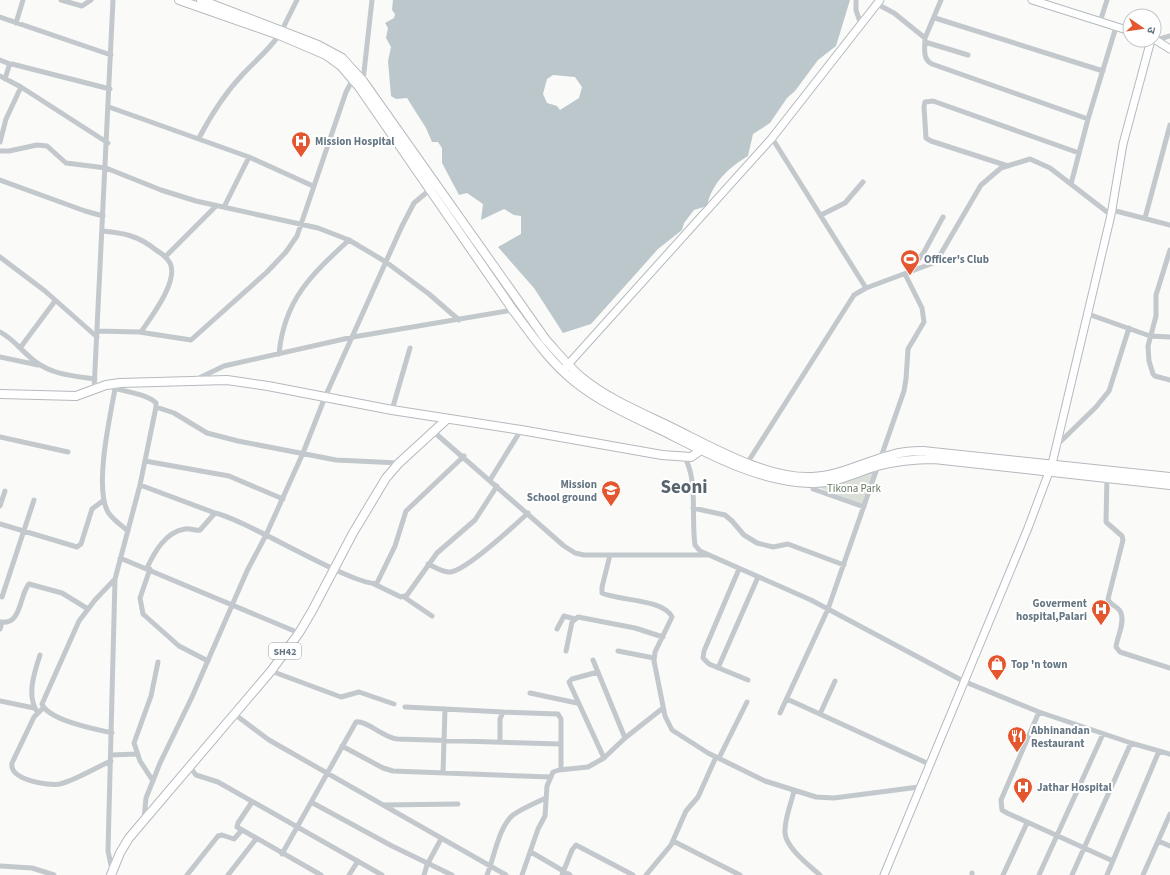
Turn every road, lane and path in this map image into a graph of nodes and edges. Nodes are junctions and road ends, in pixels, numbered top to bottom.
1 (23, 0) edge
2 (61, 0) edge
3 (92, 0) edge
4 (113, 0) edge
5 (179, 0) edge
6 (201, 0) edge
7 (297, 0) edge
8 (372, 0) edge
9 (856, 0) edge
10 (941, 0) edge
11 (1032, 0) edge
12 (1106, 0) edge
13 (879, 2) edge
14 (0, 17) edge
15 (935, 18) junction
16 (1100, 22) junction
17 (16, 23) junction
18 (861, 25) junction
19 (1116, 27) junction
20 (1122, 29) edge
21 (280, 33) junction
22 (925, 40) junction
23 (1152, 48) edge
24 (111, 55) junction
25 (968, 55) dead end
26 (0, 60) edge
27 (10, 64) junction
28 (1103, 71) junction
29 (355, 76) junction
30 (3, 78) edge
31 (361, 84) junction
32 (20, 87) junction
33 (110, 89) junction
34 (109, 107) junction
35 (1088, 118) junction
36 (1170, 125) edge
37 (199, 138) junction
38 (772, 138) junction
39 (0, 142) edge
40 (108, 143) junction
41 (0, 150) edge
42 (1079, 153) junction
43 (249, 157) junction
44 (1009, 166) junction
45 (106, 168) junction
46 (0, 180) edge
47 (863, 182) dead end
48 (1071, 184) junction
49 (313, 186) junction
50 (433, 187) junction
51 (216, 206) junction
52 (224, 207) junction
53 (1112, 213) junction
54 (821, 215) junction
55 (104, 216) junction
56 (943, 217) dead end
57 (1144, 218) junction
58 (302, 225) junction
59 (1170, 225) edge
60 (103, 231) junction
61 (349, 240) junction
62 (1170, 250) edge
63 (0, 257) edge
64 (165, 257) junction
65 (386, 262) junction
66 (907, 274) junction
67 (866, 288) junction
68 (55, 301) junction
69 (513, 310) junction
70 (1088, 314) junction
71 (459, 320) junction
72 (1129, 328) junction
73 (0, 332) edge
74 (141, 332) junction
75 (97, 334) junction
76 (1150, 336) junction
77 (353, 337) junction
78 (1170, 337) edge
79 (20, 348) junction
80 (410, 348) dead end
81 (279, 354) junction
82 (0, 357) edge
83 (40, 365) junction
84 (565, 367) junction
85 (95, 380) junction
86 (195, 380) junction
87 (1170, 380) edge
88 (106, 385) junction
89 (115, 389) junction
90 (94, 390) junction
91 (0, 394) edge
92 (325, 397) junction
93 (156, 407) junction
94 (392, 410) junction
95 (447, 419) junction
96 (521, 430) junction
97 (434, 432) junction
98 (0, 437) edge
99 (707, 444) junction
100 (1056, 446) junction
101 (701, 451) junction
102 (68, 452) dead end
103 (303, 453) junction
104 (464, 456) junction
105 (685, 458) junction
106 (145, 461) junction
107 (879, 462) junction
108 (399, 463) junction
109 (746, 466) junction
110 (1050, 468) junction
111 (1107, 475) junction
112 (1170, 477) edge
113 (490, 480) junction
114 (1170, 484) edge
115 (140, 485) junction
116 (498, 486) junction
117 (813, 489) dead end
118 (5, 491) dead end
119 (283, 499) junction
120 (34, 500) dead end
121 (104, 500) junction
122 (0, 506) edge
123 (864, 507) junction
124 (693, 508) junction
125 (215, 513) junction
126 (528, 513) junction
127 (0, 524) edge
128 (24, 531) junction
129 (128, 531) junction
130 (266, 536) junction
131 (610, 555) junction
132 (708, 555) junction
133 (120, 558) junction
134 (428, 564) junction
135 (844, 565) junction
136 (148, 569) junction
137 (334, 569) junction
138 (739, 569) junction
139 (758, 577) junction
140 (115, 579) junction
141 (374, 584) junction
142 (2, 597) dead end
143 (404, 597) junction
144 (233, 604) junction
145 (88, 609) junction
146 (828, 609) junction
147 (432, 616) dead end
148 (575, 618) junction
149 (1, 622) edge
150 (0, 629) edge
151 (557, 629) dead end
152 (299, 633) junction
153 (663, 637) junction
154 (566, 650) dead end
155 (618, 651) dead end
156 (40, 655) dead end
157 (654, 658) junction
158 (593, 660) dead end
159 (208, 661) junction
160 (158, 662) dead end
161 (718, 668) junction
162 (1170, 668) edge
163 (270, 671) junction
164 (598, 672) junction
165 (748, 680) dead end
166 (835, 681) dead end
167 (963, 681) junction
168 (530, 692) dead end
169 (787, 699) junction
170 (0, 701) edge
171 (747, 702) dead end
172 (577, 703) junction
173 (394, 704) dead end
174 (405, 707) dead end
175 (43, 708) junction
176 (663, 708) junction
177 (445, 709) junction
178 (36, 711) junction
179 (503, 712) junction
180 (1040, 712) junction
181 (233, 713) junction
182 (780, 713) dead end
183 (820, 714) junction
184 (112, 733) junction
185 (1103, 734) junction
186 (625, 738) junction
187 (443, 741) junction
188 (500, 742) junction
189 (1131, 743) junction
190 (561, 744) junction
191 (342, 746) junction
192 (1159, 751) junction
193 (111, 754) junction
194 (137, 754) junction
195 (1170, 754) edge
196 (604, 758) junction
197 (718, 758) junction
198 (111, 761) junction
199 (929, 764) junction
200 (189, 766) junction
201 (561, 769) junction
202 (443, 773) junction
203 (327, 774) junction
204 (550, 777) junction
205 (153, 780) junction
206 (920, 787) junction
207 (794, 791) junction
208 (546, 798) junction
209 (252, 802) junction
210 (311, 802) junction
211 (458, 804) dead end
212 (382, 805) junction
213 (1170, 814) edge
214 (144, 819) junction
215 (1027, 823) junction
216 (297, 827) junction
217 (242, 830) junction
218 (1057, 837) junction
219 (441, 838) junction
220 (256, 839) junction
221 (673, 841) junction
222 (1158, 841) junction
223 (1170, 846) edge
224 (1084, 849) junction
225 (531, 852) junction
226 (282, 854) junction
227 (358, 861) junction
228 (1113, 861) junction
229 (428, 863) junction
230 (0, 866) edge
231 (491, 867) junction
232 (111, 873) edge
233 (563, 873) edge
234 (736, 874) edge
235 (54, 875) edge
236 (187, 875) edge
237 (228, 875) edge
238 (321, 875) edge
239 (349, 875) edge
240 (382, 875) edge
241 (424, 875) edge
242 (452, 875) edge
243 (487, 875) edge
244 (506, 875) edge
245 (522, 875) edge
246 (570, 875) edge
247 (633, 875) edge
248 (646, 875) edge
249 (820, 875) edge
250 (885, 875) edge
251 (1004, 875) edge
252 (1040, 875) edge
253 (1072, 875) edge
254 (1107, 875) edge
255 (1143, 875) edge

1 - 17 street
2 - 3 street
4 - 24 street
5 - 21 main road
6 - 21 main road
7 - 21 street
8 - 31 street
9 - 18 street
10 - 15 street
11 - 16 street
12 - 16 street
13 - 18 street
13 - 22 street
14 - 17 street
15 - 22 street
15 - 28 street
16 - 19 street
17 - 24 street
18 - 38 street
19 - 20 street
19 - 28 street
21 - 29 main road
21 - 37 street
22 - 25 street
22 - 35 street
23 - 53 street
24 - 33 street
26 - 27 street
27 - 30 street
27 - 33 street
28 - 35 street
29 - 31 main road
29 - 49 street
30 - 32 street
31 - 50 main road
32 - 39 street
32 - 40 street
33 - 34 street
34 - 37 street
34 - 40 street
35 - 42 street
36 - 57 street
37 - 43 street
38 - 54 street
38 - 84 street
40 - 45 street
41 - 45 street
42 - 44 street
42 - 48 street
43 - 49 street
43 - 52 street
44 - 48 street
44 - 66 street
45 - 51 street
45 - 55 street
46 - 55 street
47 - 54 street
48 - 53 street
49 - 58 street
50 - 65 street
50 - 69 main road
50 - 84 main road
51 - 52 street
51 - 64 street
52 - 58 street
53 - 57 street
53 - 70 street
54 - 67 street
55 - 60 street
56 - 66 street
57 - 59 street
58 - 61 street
58 - 74 street
60 - 64 street
60 - 75 street
61 - 65 street
61 - 81 street
62 - 76 street
63 - 68 street
64 - 74 street
65 - 71 street
65 - 77 street
66 - 67 street
66 - 107 street
67 - 109 street
68 - 75 street
68 - 79 street
69 - 71 street
69 - 84 main road
70 - 72 street
70 - 100 street
71 - 77 street
72 - 76 street
72 - 100 street
73 - 79 street
74 - 75 street
75 - 85 street
76 - 78 street
76 - 87 street
77 - 81 street
77 - 92 street
79 - 83 street
80 - 94 street
81 - 86 street
82 - 83 street
83 - 85 street
84 - 99 main road
84 - 101 main road
85 - 90 street
86 - 88 main road
86 - 92 main road
88 - 89 street
88 - 90 main road
89 - 93 street
89 - 121 street
90 - 91 main road
92 - 94 main road
92 - 103 street
93 - 103 street
93 - 106 street
94 - 95 main road
95 - 96 main road
95 - 97 main road, SH42
96 - 105 main road
96 - 113 street
97 - 104 street
97 - 108 main road, SH42
98 - 102 street
99 - 101 main road
99 - 109 main road
100 - 110 street
101 - 105 main road
101 - 109 main road
103 - 108 street
103 - 119 street
104 - 113 street
104 - 141 street
105 - 124 street
106 - 115 street
106 - 119 street
107 - 109 main road
107 - 110 main road
107 - 123 street
108 - 137 main road, SH42
110 - 111 main road
110 - 167 street
111 - 112 main road
111 - 114 main road
111 - 162 street
113 - 116 street
115 - 125 street
115 - 129 street
116 - 126 street
116 - 134 street
117 - 123 street
118 - 122 street
119 - 130 street
120 - 128 street
121 - 128 street
121 - 129 street
123 - 135 street
124 - 132 street
124 - 135 street
125 - 130 street
125 - 136 street
126 - 131 street
126 - 134 street
127 - 128 street
128 - 142 street
129 - 133 street
130 - 137 street
130 - 144 street
131 - 132 street
131 - 153 street
132 - 138 street
133 - 136 street
133 - 140 street
134 - 143 street
135 - 146 street
136 - 144 street
136 - 159 street
137 - 141 street
137 - 152 main road, SH42
138 - 139 street
138 - 161 street
139 - 146 street
139 - 161 street
140 - 145 street
140 - 184 street
141 - 143 street
143 - 147 street
144 - 152 street
144 - 159 street
145 - 149 street
145 - 175 street
146 - 167 street
146 - 169 street
148 - 151 street
148 - 153 street
148 - 154 street
149 - 150 street
152 - 163 main road, SH42
153 - 157 street
155 - 157 street
156 - 178 street
157 - 176 street
158 - 164 street
159 - 205 street
160 - 194 street
161 - 165 street
163 - 173 street
163 - 181 main road, SH42
164 - 172 street
164 - 186 street
166 - 183 street
167 - 180 street
167 - 199 street
168 - 172 street
169 - 182 street
169 - 183 street
170 - 178 street
171 - 197 street
172 - 196 street
174 - 177 street
175 - 178 street
175 - 184 street
176 - 186 street
176 - 197 street
177 - 179 street
177 - 187 street
178 - 198 street
179 - 188 street
179 - 190 street
180 - 185 street
180 - 215 street
181 - 200 main road, SH42
181 - 203 street
183 - 199 street
184 - 193 street
185 - 189 street
185 - 218 street
186 - 196 street
187 - 188 street
187 - 191 street
187 - 202 street
188 - 190 street
189 - 192 street
189 - 224 street
190 - 201 street
191 - 202 street
191 - 203 street
192 - 195 street
192 - 228 street
193 - 194 street
193 - 198 street
194 - 205 street
196 - 201 street
197 - 207 street
197 - 221 street
198 - 232 street
199 - 206 street
200 - 209 street
200 - 214 main road, SH42
201 - 204 street
202 - 204 street
203 - 210 street
203 - 212 street
204 - 208 street
205 - 214 street
206 - 207 street
206 - 250 street
207 - 249 street
208 - 225 street
208 - 231 street
209 - 216 street
209 - 217 street
210 - 216 street
210 - 229 street
211 - 212 street
212 - 219 street
213 - 222 street
214 - 232 main road, SH42
215 - 218 street
215 - 251 street
216 - 226 street
216 - 227 street
217 - 220 street
217 - 236 street
218 - 224 street
218 - 252 street
219 - 229 street
219 - 231 street
220 - 226 street
220 - 237 street
221 - 234 street
221 - 248 street
222 - 223 street
222 - 255 street
224 - 228 street
224 - 253 street
225 - 233 street
225 - 245 street
226 - 238 street
227 - 239 street
227 - 240 street
228 - 254 street
229 - 241 street
229 - 242 street
230 - 235 street
231 - 243 street
231 - 244 street
233 - 246 street
233 - 247 street

